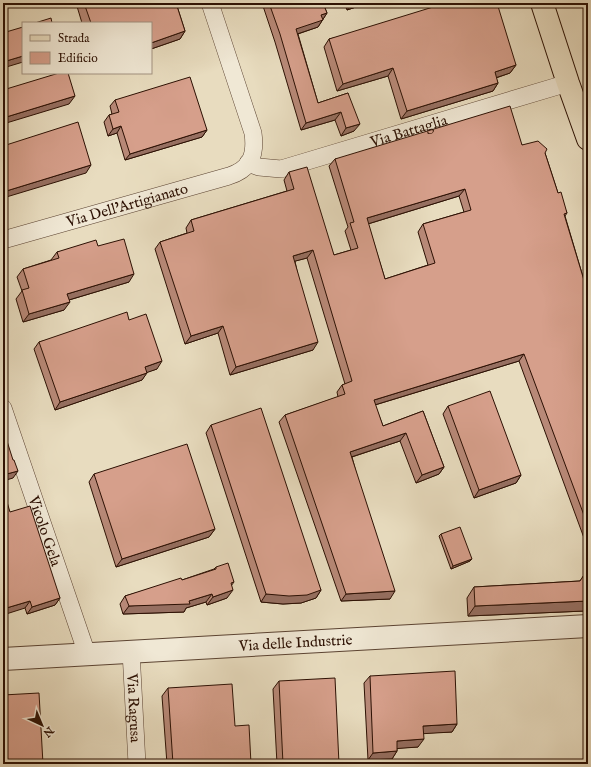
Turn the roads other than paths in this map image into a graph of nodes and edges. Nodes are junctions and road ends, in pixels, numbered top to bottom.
1 (210, 3) edge
2 (542, 3) edge
3 (568, 83) junction
4 (588, 139) edge
5 (248, 163) junction
6 (3, 232) edge
7 (27, 233) junction
8 (3, 240) edge
9 (3, 408) edge
10 (588, 626) edge
11 (131, 651) junction
12 (87, 654) junction
13 (3, 659) edge
14 (136, 764) edge

1 - 5 street
2 - 3 main road
3 - 4 main road
3 - 5 street, Via Battaglia
5 - 7 street, Via Dell'Artigianato
6 - 7 street
7 - 8 street, Via Dell'Artigianato
9 - 12 street, Vicolo Gela
10 - 11 street, Via delle Industrie
11 - 12 street, Via delle Industrie
11 - 14 street, Via Ragusa
12 - 13 street, Via delle Industrie

